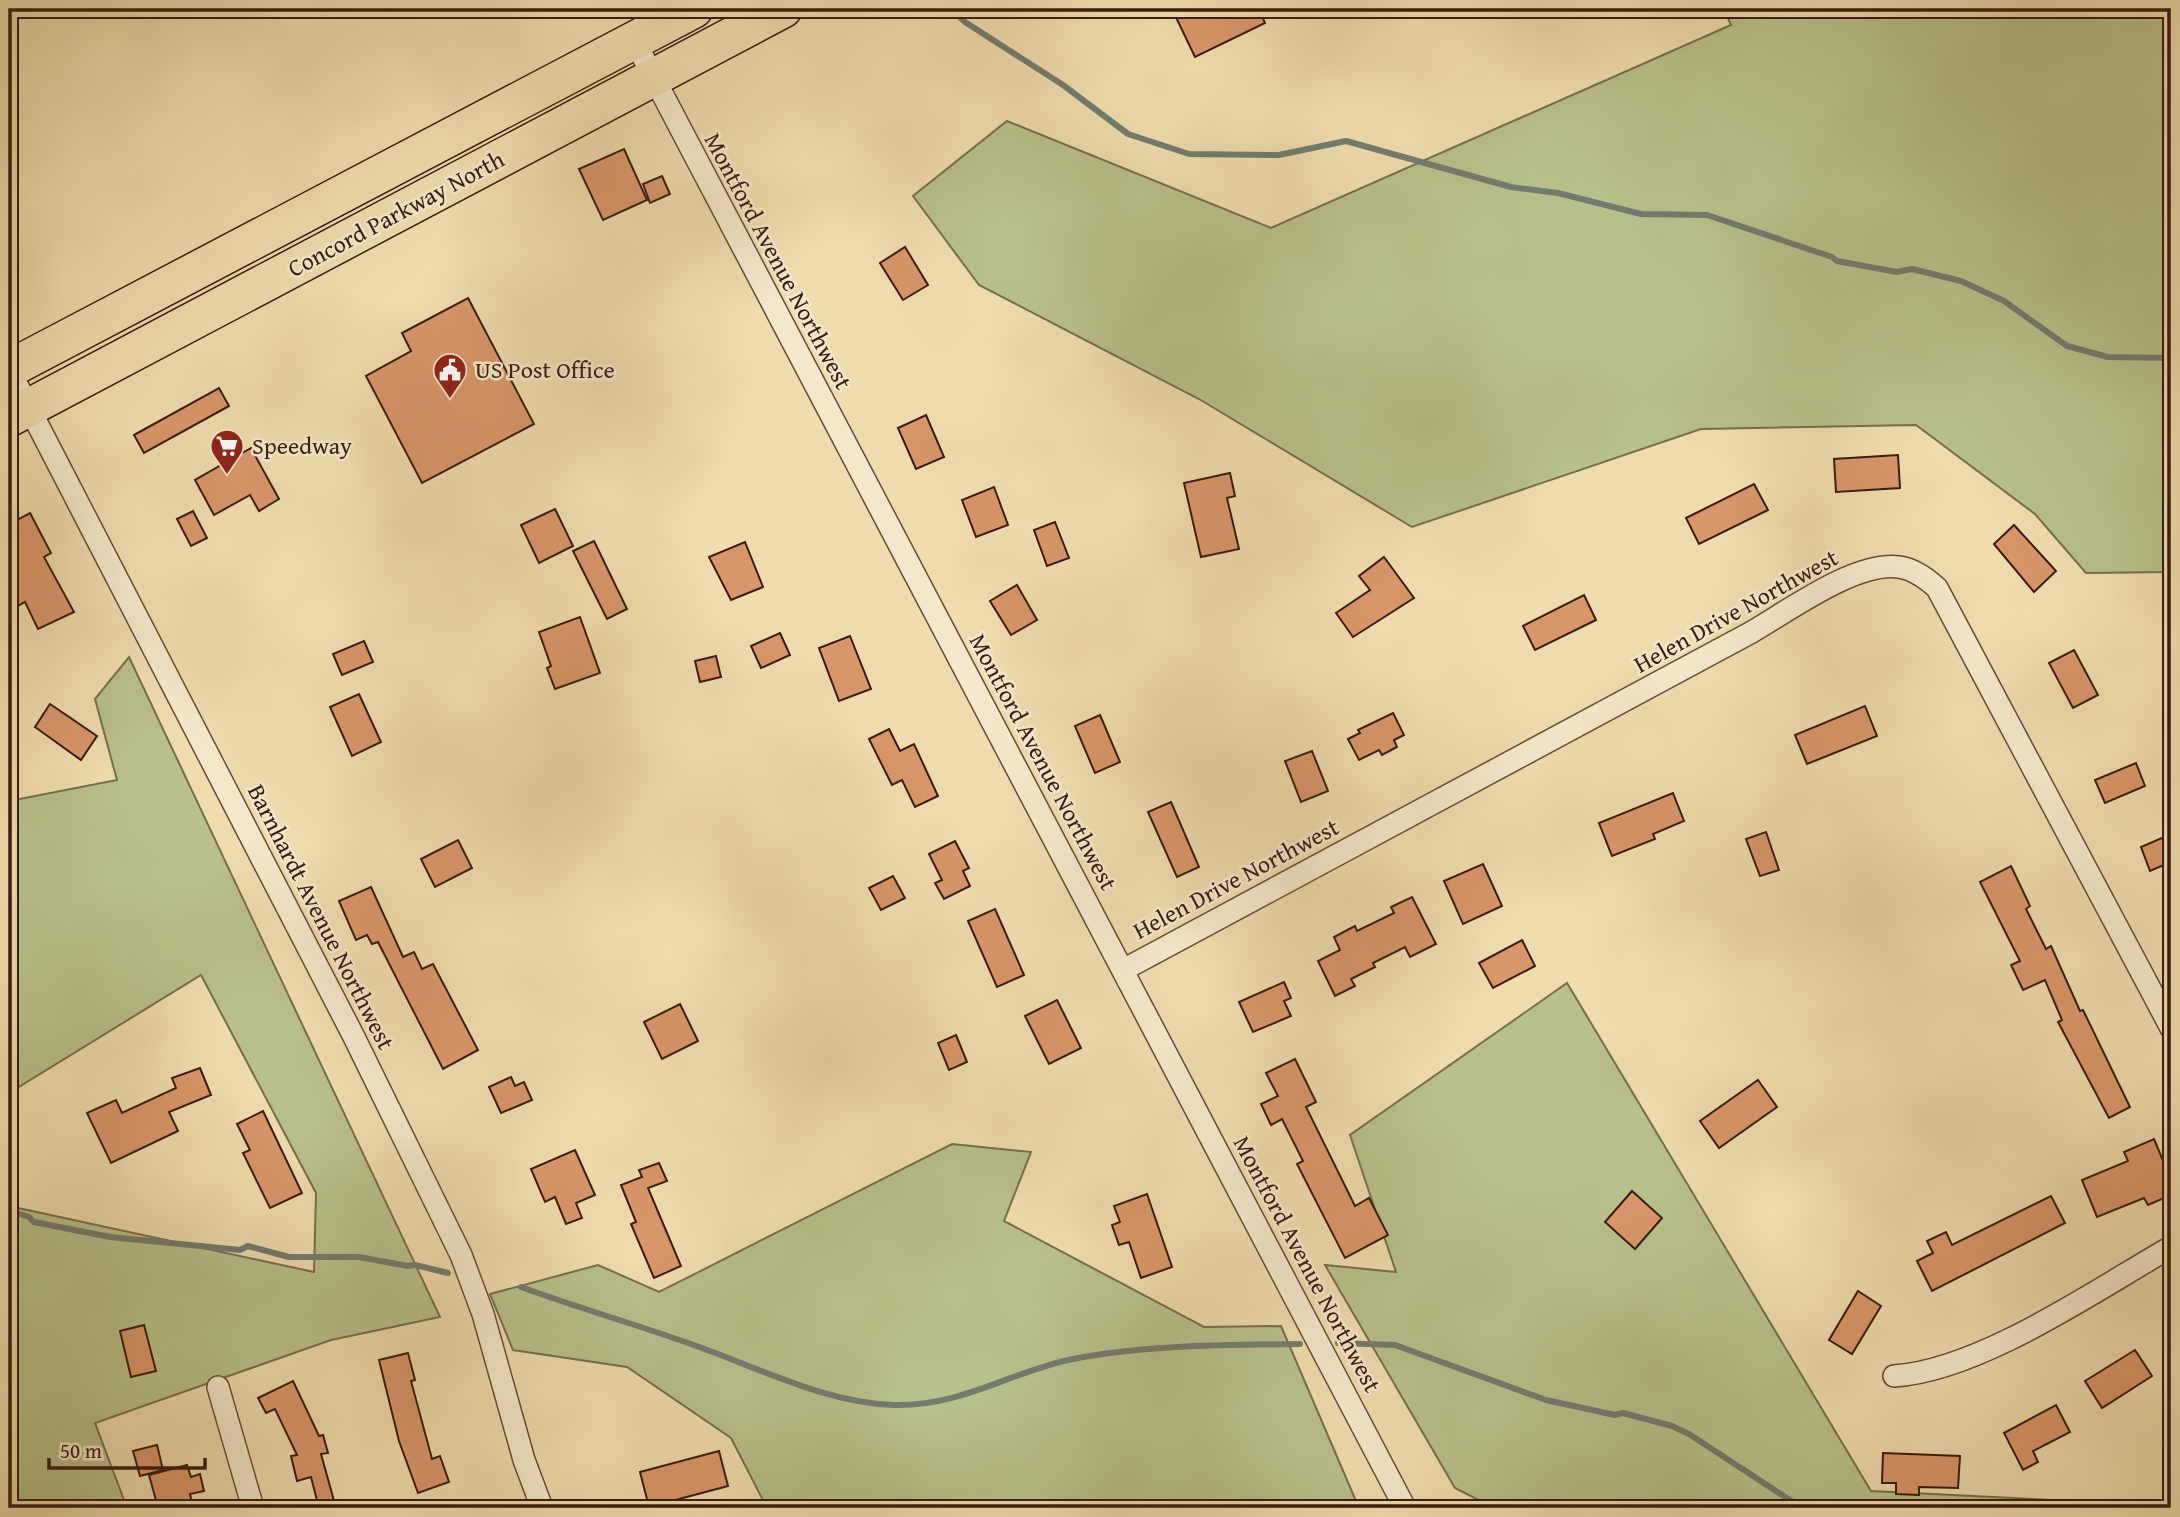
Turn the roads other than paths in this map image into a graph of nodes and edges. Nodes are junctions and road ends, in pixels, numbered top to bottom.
1 (694, 9) edge
2 (783, 9) edge
3 (634, 40) junction
4 (653, 79) junction
5 (9, 369) edge
6 (19, 412) edge
7 (1123, 970) junction
8 (2171, 1028) edge
9 (2171, 1247) edge
10 (1894, 1376) dead end
11 (218, 1387) dead end
12 (253, 1508) edge
13 (542, 1508) edge
14 (1405, 1508) edge

1 - 3 highway, Concord Parkway North
2 - 4 highway, Concord Parkway North
3 - 4 street, Montford Avenue Northwest
3 - 5 highway, Concord Parkway North
4 - 6 highway, Concord Parkway North
4 - 7 street, Montford Avenue Northwest
5 - 6 street, Barnhardt Avenue Northwest
6 - 13 street, Barnhardt Avenue Northwest
7 - 8 street, Helen Drive Northwest
7 - 14 street, Montford Avenue Northwest
9 - 10 street
11 - 12 street

